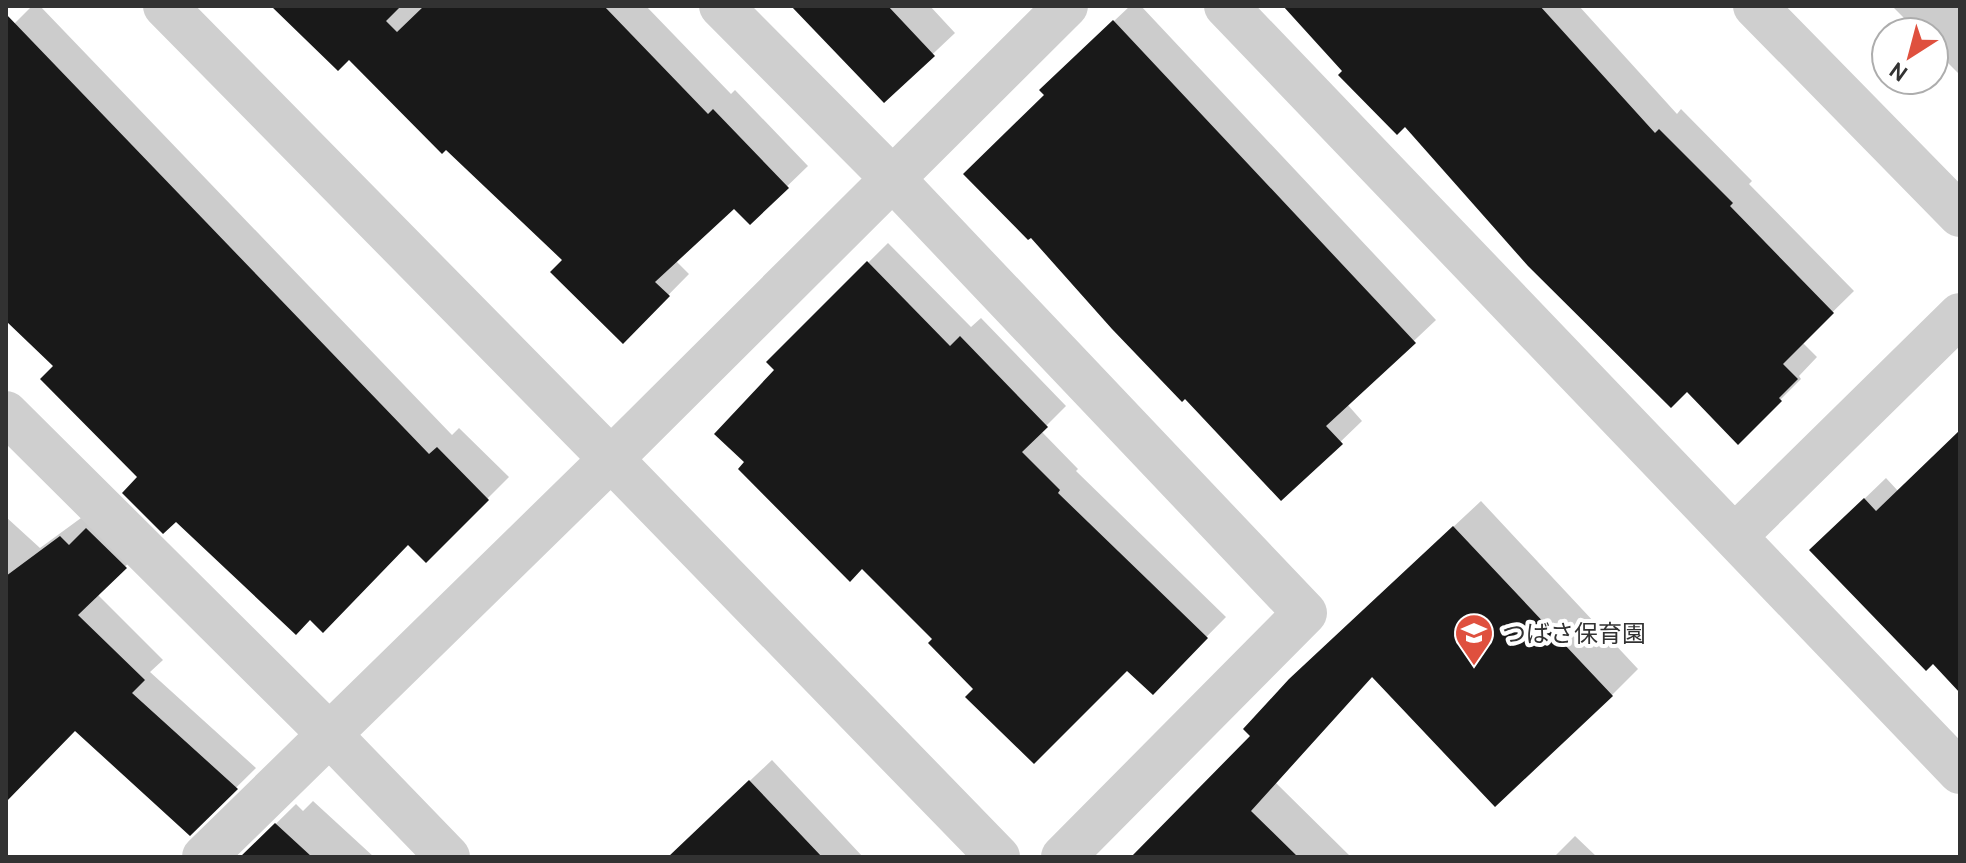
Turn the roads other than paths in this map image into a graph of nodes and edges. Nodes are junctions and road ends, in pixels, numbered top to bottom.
1 (165, 6) edge
2 (721, 6) edge
3 (1066, 6) edge
4 (1226, 6) edge
5 (1755, 6) edge
6 (893, 179) junction
7 (1960, 215) edge
8 (1960, 315) edge
9 (6, 413) edge
10 (611, 459) junction
11 (1735, 536) junction
12 (329, 734) junction
13 (1960, 772) edge
14 (204, 857) edge
15 (448, 857) edge
16 (998, 857) edge
17 (1063, 857) edge

1 - 10 street
2 - 6 street
3 - 6 street
4 - 11 street
5 - 7 street
6 - 10 street
6 - 17 street
8 - 11 street
9 - 12 street
10 - 12 street
10 - 16 street
11 - 13 street
12 - 14 street
12 - 15 street

